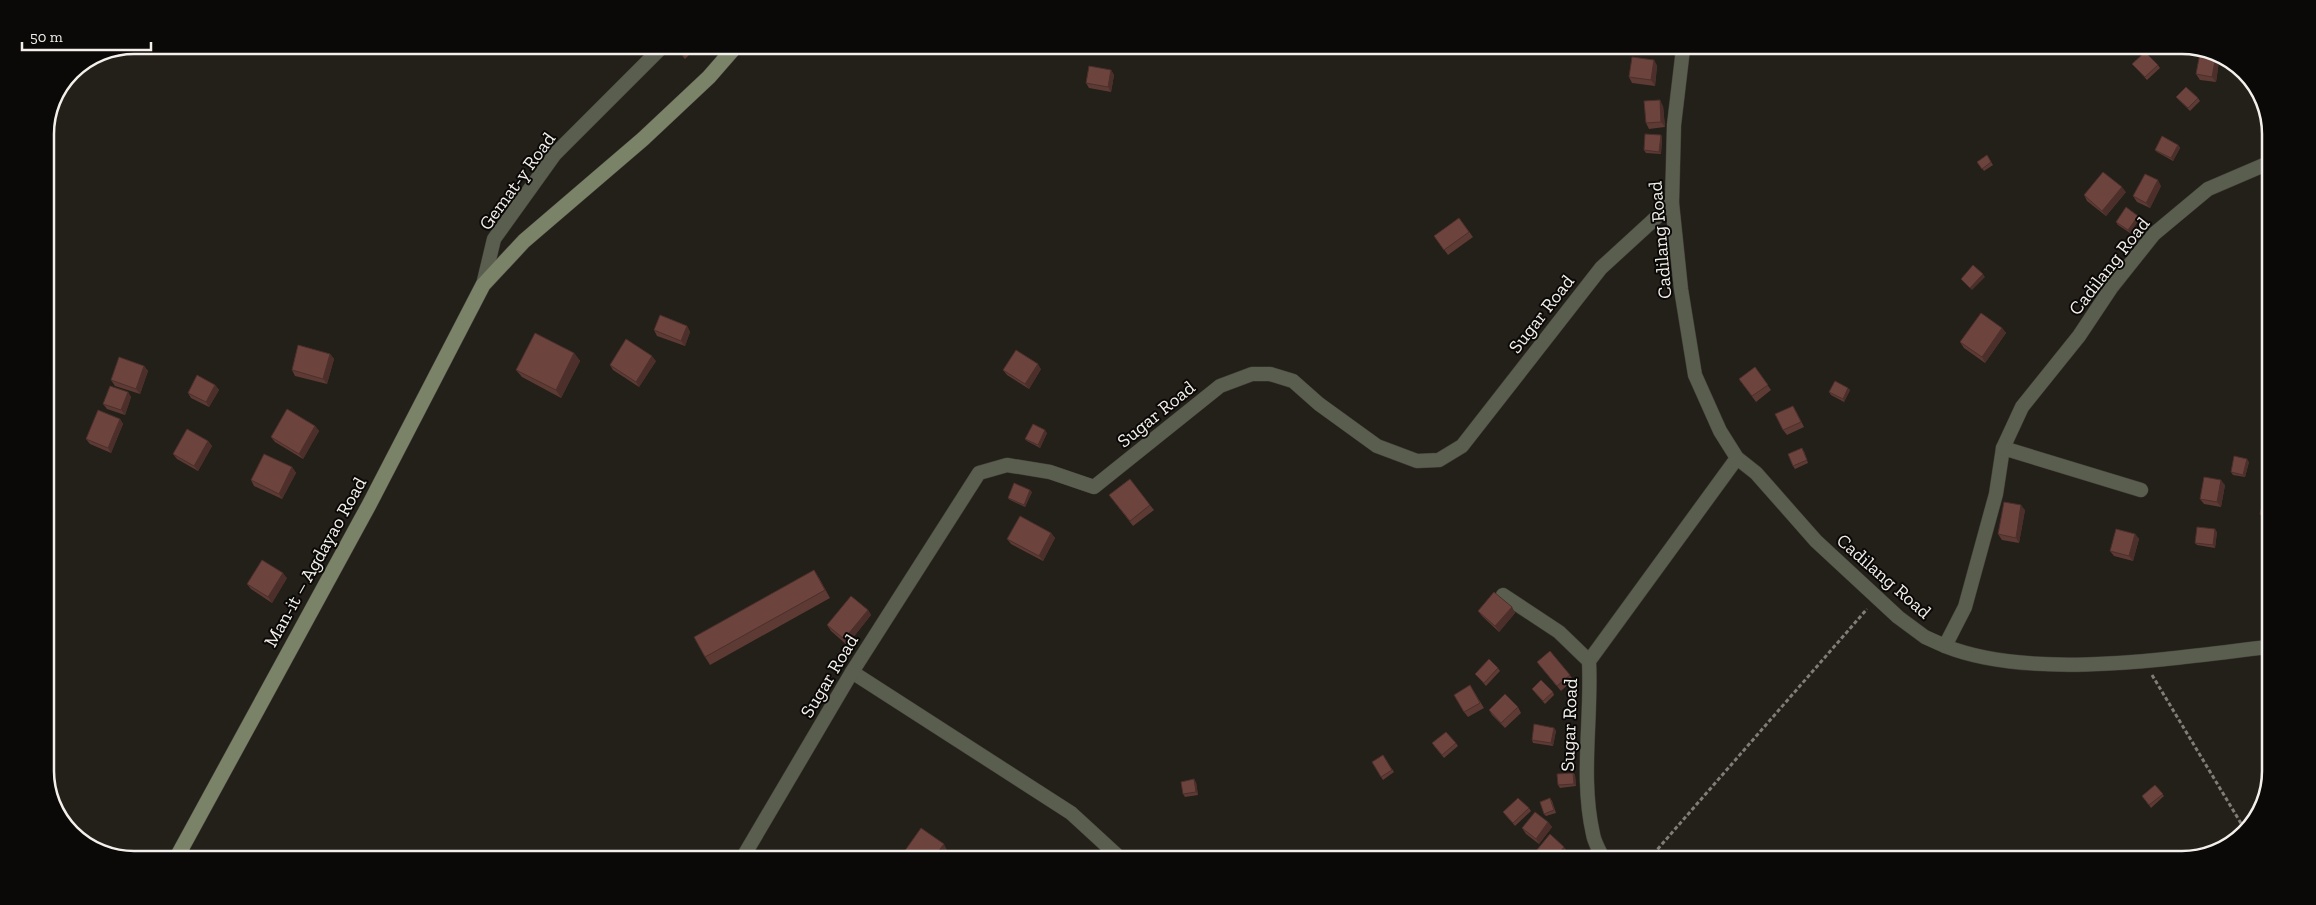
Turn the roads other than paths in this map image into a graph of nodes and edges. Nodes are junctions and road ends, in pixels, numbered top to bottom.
1 (655, 54) edge
2 (729, 54) edge
3 (1682, 54) edge
4 (2262, 165) edge
5 (1672, 203) junction
6 (483, 285) junction
7 (2003, 448) junction
8 (1737, 458) junction
9 (2141, 490) dead end
10 (1503, 594) dead end
11 (1945, 646) junction
12 (2262, 648) edge
13 (1589, 661) junction
14 (852, 672) junction
15 (180, 851) edge
16 (747, 851) edge
17 (1112, 851) edge
18 (1600, 851) edge

1 - 6 street, Gemat-y Road
2 - 6 street, Man-it – Agdayao Road
3 - 5 street, Cadilang Road
4 - 7 street, Cadilang Road
5 - 8 street, Cadilang Road
5 - 14 street, Sugar Road
6 - 15 street, Man-it – Agdayao Road
7 - 9 street
7 - 11 street, Cadilang Road
8 - 11 street, Cadilang Road
8 - 13 street, Sugar Road
10 - 13 street
11 - 12 street
13 - 18 street, Sugar Road
14 - 16 street, Sugar Road
14 - 17 street

